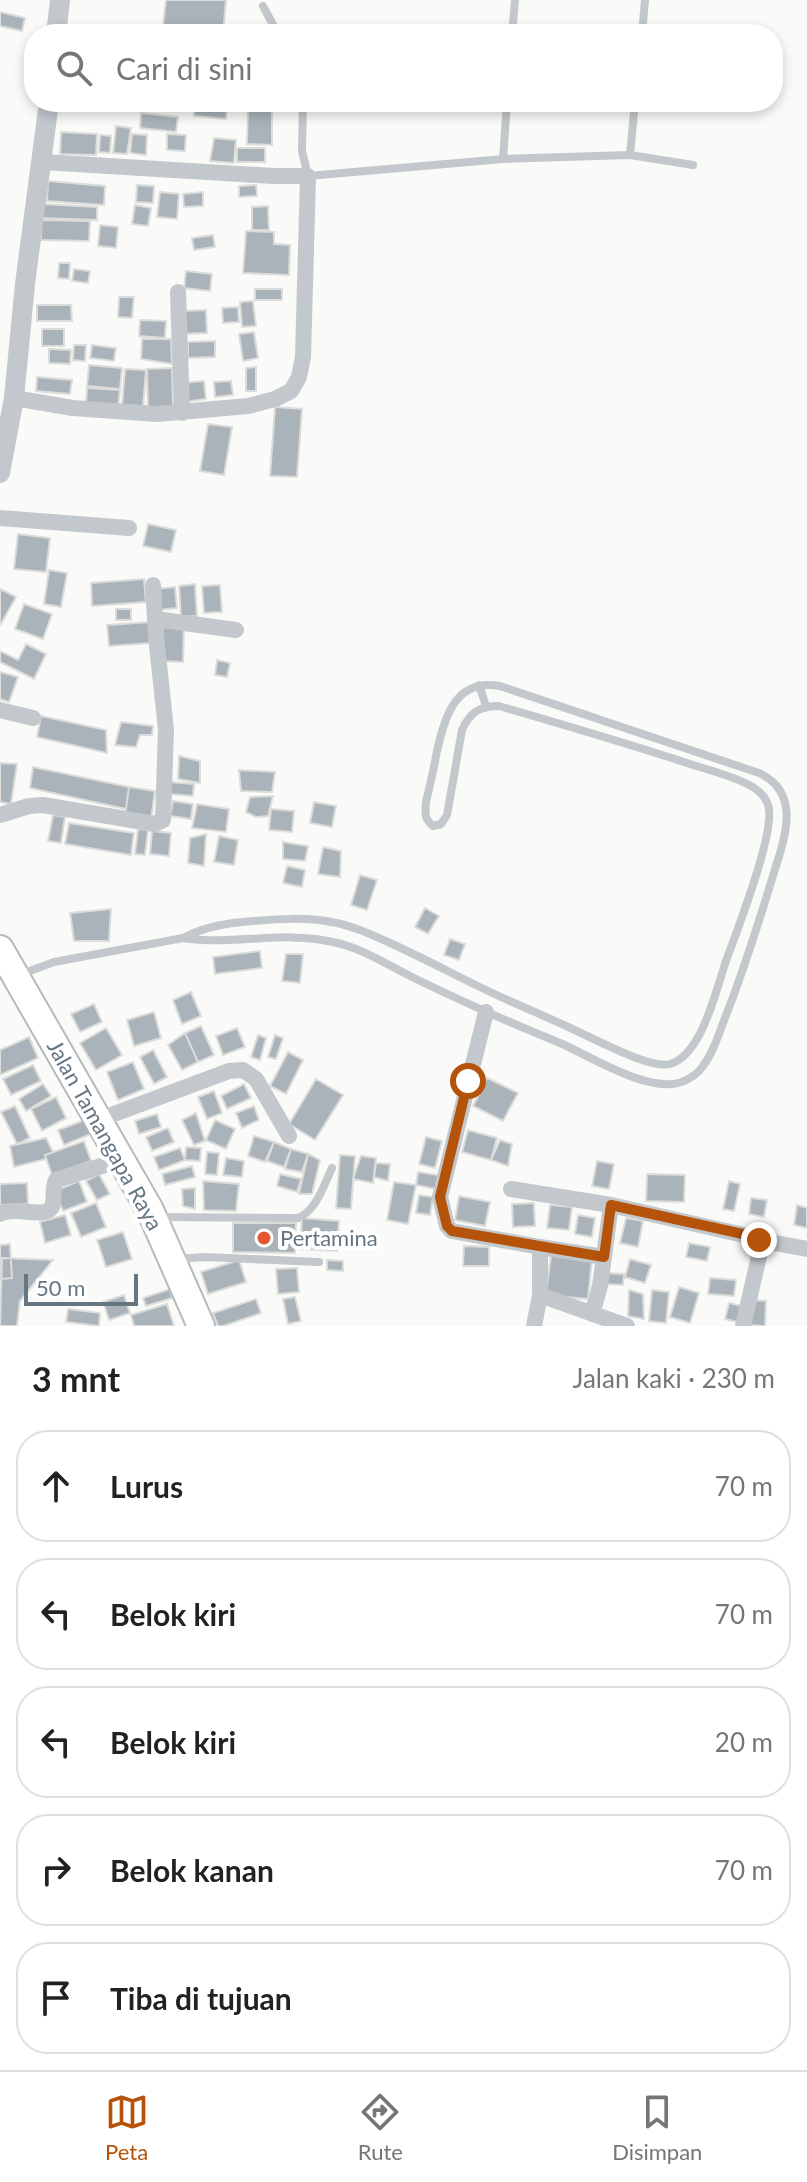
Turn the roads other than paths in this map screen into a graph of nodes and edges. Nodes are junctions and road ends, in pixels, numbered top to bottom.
1 (60, 0) edge
2 (515, 0) edge
3 (645, 0) edge
4 (263, 6) dead end
5 (57, 24) edge
6 (273, 24) edge
7 (513, 24) edge
8 (643, 24) edge
9 (48, 112) edge
10 (303, 112) edge
11 (506, 112) edge
12 (634, 112) edge
13 (630, 155) junction
14 (503, 159) junction
15 (43, 162) junction
16 (693, 165) dead end
17 (308, 176) junction
18 (178, 292) dead end
19 (14, 398) junction
20 (182, 413) junction
21 (0, 473) edge
22 (0, 518) edge
23 (129, 528) dead end
24 (153, 585) dead end
25 (155, 619) junction
26 (236, 630) dead end
27 (479, 685) junction
28 (486, 706) junction
29 (0, 710) edge
30 (33, 718) dead end
31 (782, 792) junction
32 (763, 796) junction
33 (0, 815) edge
34 (183, 938) junction
35 (0, 949) edge
36 (8, 980) edge
37 (486, 1012) junction
38 (679, 1060) junction
39 (685, 1081) junction
40 (98, 1120) junction
41 (289, 1136) dead end
42 (121, 1160) junction
43 (332, 1168) dead end
44 (511, 1189) dead end
45 (611, 1205) junction
46 (0, 1214) edge
47 (153, 1217) junction
48 (759, 1240) junction
49 (540, 1247) junction
50 (807, 1249) edge
51 (604, 1257) junction
52 (172, 1259) junction
53 (319, 1262) dead end
54 (540, 1295) junction
55 (592, 1314) junction
56 (201, 1326) edge
57 (534, 1326) edge
58 (627, 1326) edge
59 (743, 1326) edge

1 - 5 street
2 - 7 lane
3 - 8 lane
4 - 6 lane
9 - 15 street
10 - 17 lane
11 - 14 lane
12 - 13 lane
13 - 14 lane
13 - 16 lane
14 - 17 lane
15 - 17 street
15 - 19 street
17 - 20 street
18 - 20 street
19 - 20 street
19 - 21 street
22 - 23 street
24 - 25 street
25 - 26 street
25 - 33 street
27 - 28 lane
27 - 28 lane
27 - 31 lane
28 - 32 lane
29 - 30 street
31 - 32 lane
31 - 39 lane
32 - 38 lane
34 - 36 lane
34 - 37 lane
34 - 38 lane
35 - 36 main road, Jalan Tamangapa Raya
36 - 40 main road, Jalan Tamangapa Raya
37 - 39 lane
37 - 49 street
38 - 39 lane
40 - 41 street
40 - 42 main road, Jalan Tamangapa Raya
42 - 46 street
42 - 47 main road, Jalan Tamangapa Raya
43 - 47 lane
44 - 45 street
45 - 48 street
45 - 51 street
47 - 52 main road, Jalan Tamangapa Raya
48 - 50 street
48 - 59 street
49 - 51 street
49 - 54 street
51 - 55 street
52 - 53 lane
52 - 56 main road, Jalan Tamangapa Raya
54 - 55 street
54 - 57 street
55 - 58 street

